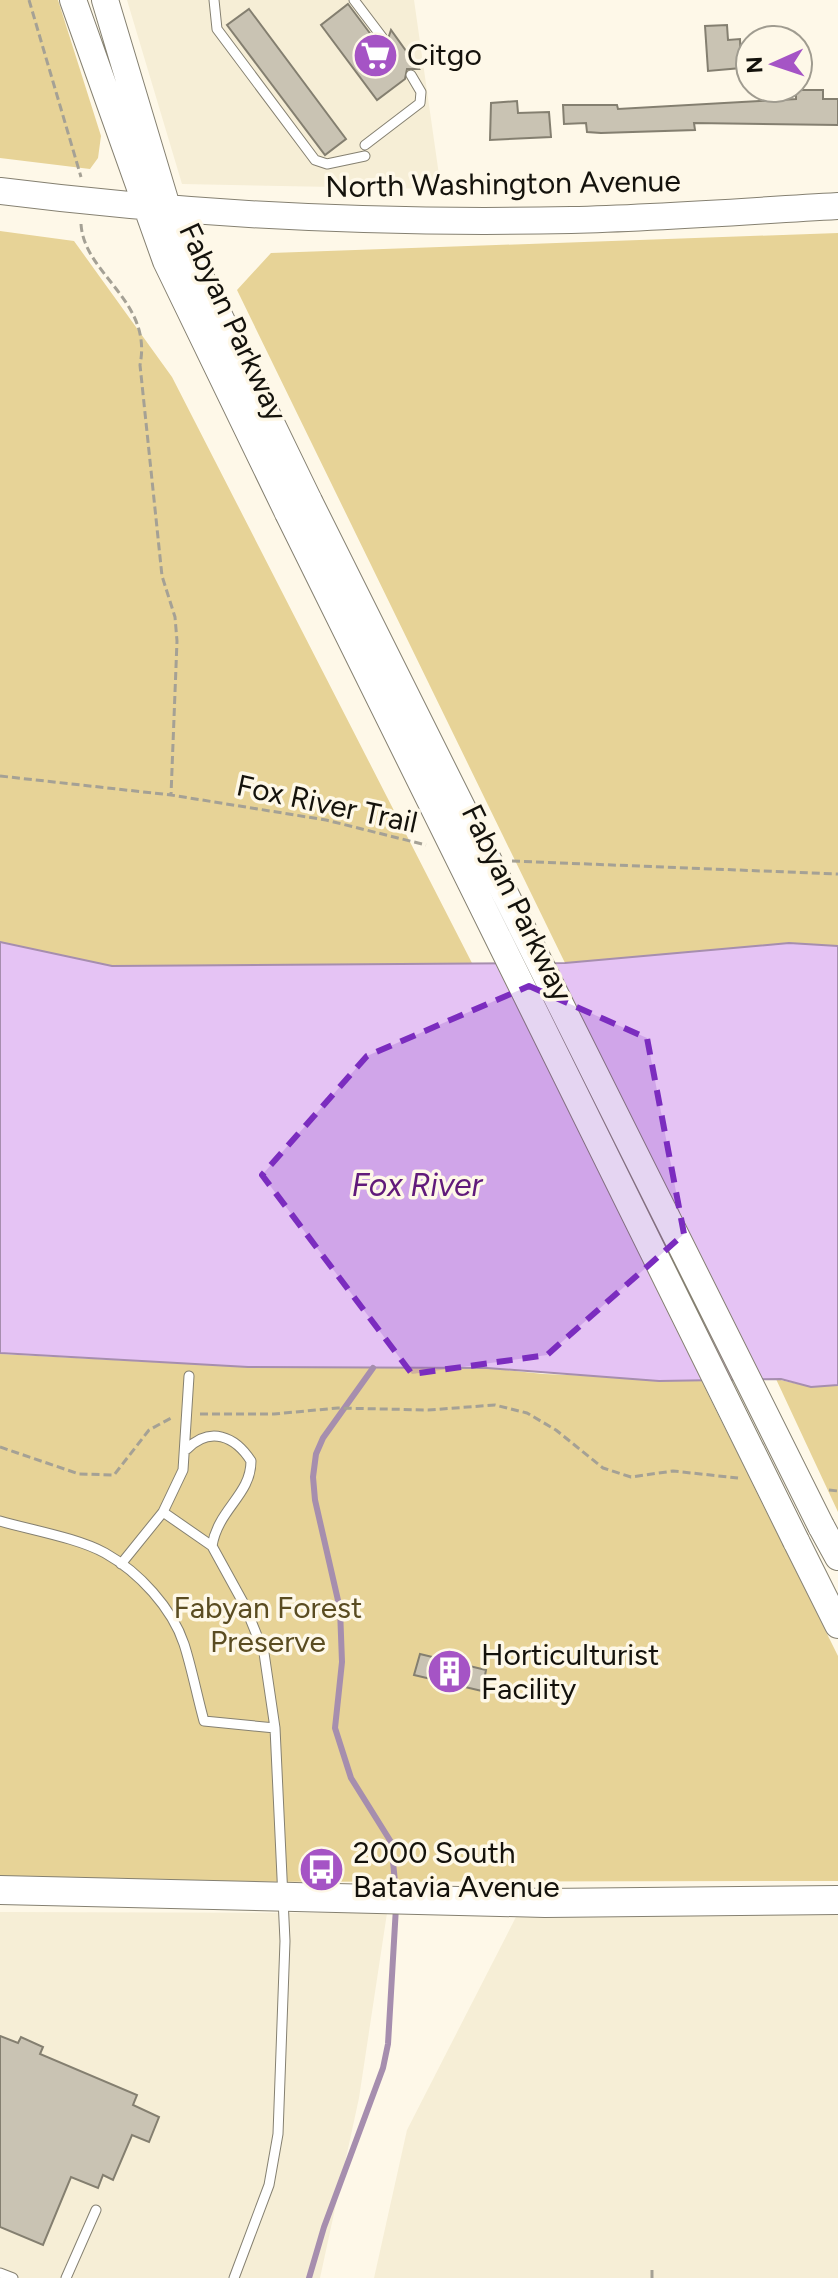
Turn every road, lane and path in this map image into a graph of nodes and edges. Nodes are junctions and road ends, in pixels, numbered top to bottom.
1 (29, 0) edge
2 (73, 0) edge
3 (105, 0) edge
4 (214, 0) edge
5 (354, 0) edge
6 (382, 37) dead end
7 (411, 75) dead end
8 (0, 191) edge
9 (85, 201) junction
10 (838, 206) edge
11 (156, 209) junction
12 (299, 507) junction
13 (0, 776) edge
14 (171, 795) junction
15 (437, 847) dead end
16 (498, 860) dead end
17 (838, 874) edge
18 (189, 1376) dead end
19 (189, 1416) junction
20 (0, 1447) edge
21 (187, 1449) junction
22 (748, 1479) dead end
23 (823, 1489) dead end
24 (838, 1491) edge
25 (163, 1512) junction
26 (0, 1521) edge
27 (212, 1546) junction
28 (838, 1557) edge
29 (121, 1564) junction
30 (838, 1625) edge
31 (275, 1728) junction
32 (0, 1890) edge
33 (285, 1898) junction
34 (838, 1900) edge
35 (96, 2210) dead end
36 (652, 2266) dead end
37 (0, 2273) edge
38 (13, 2278) edge
39 (66, 2278) edge
40 (234, 2278) edge
41 (652, 2278) edge

1 - 9 path
2 - 11 main road
3 - 11 main road
4 - 7 lane
5 - 6 lane
8 - 9 main road, North Washington Avenue
9 - 11 main road, North Washington Avenue
9 - 14 path
10 - 11 main road, North Washington Avenue
11 - 12 main road, Fabyan Parkway
12 - 28 main road, Fabyan Parkway, bridge
12 - 30 main road, Fabyan Parkway, bridge
13 - 14 path, Fox River Trail
14 - 15 path, Fox River Trail
16 - 17 path
18 - 19 lane
19 - 20 path
19 - 21 lane
19 - 22 path
21 - 25 lane
21 - 27 lane
23 - 24 path
25 - 27 lane
25 - 29 lane
26 - 29 lane
27 - 31 lane
29 - 31 lane
31 - 33 lane
32 - 33 main road
33 - 34 main road
33 - 40 lane
35 - 39 lane
36 - 41 path
37 - 38 lane

